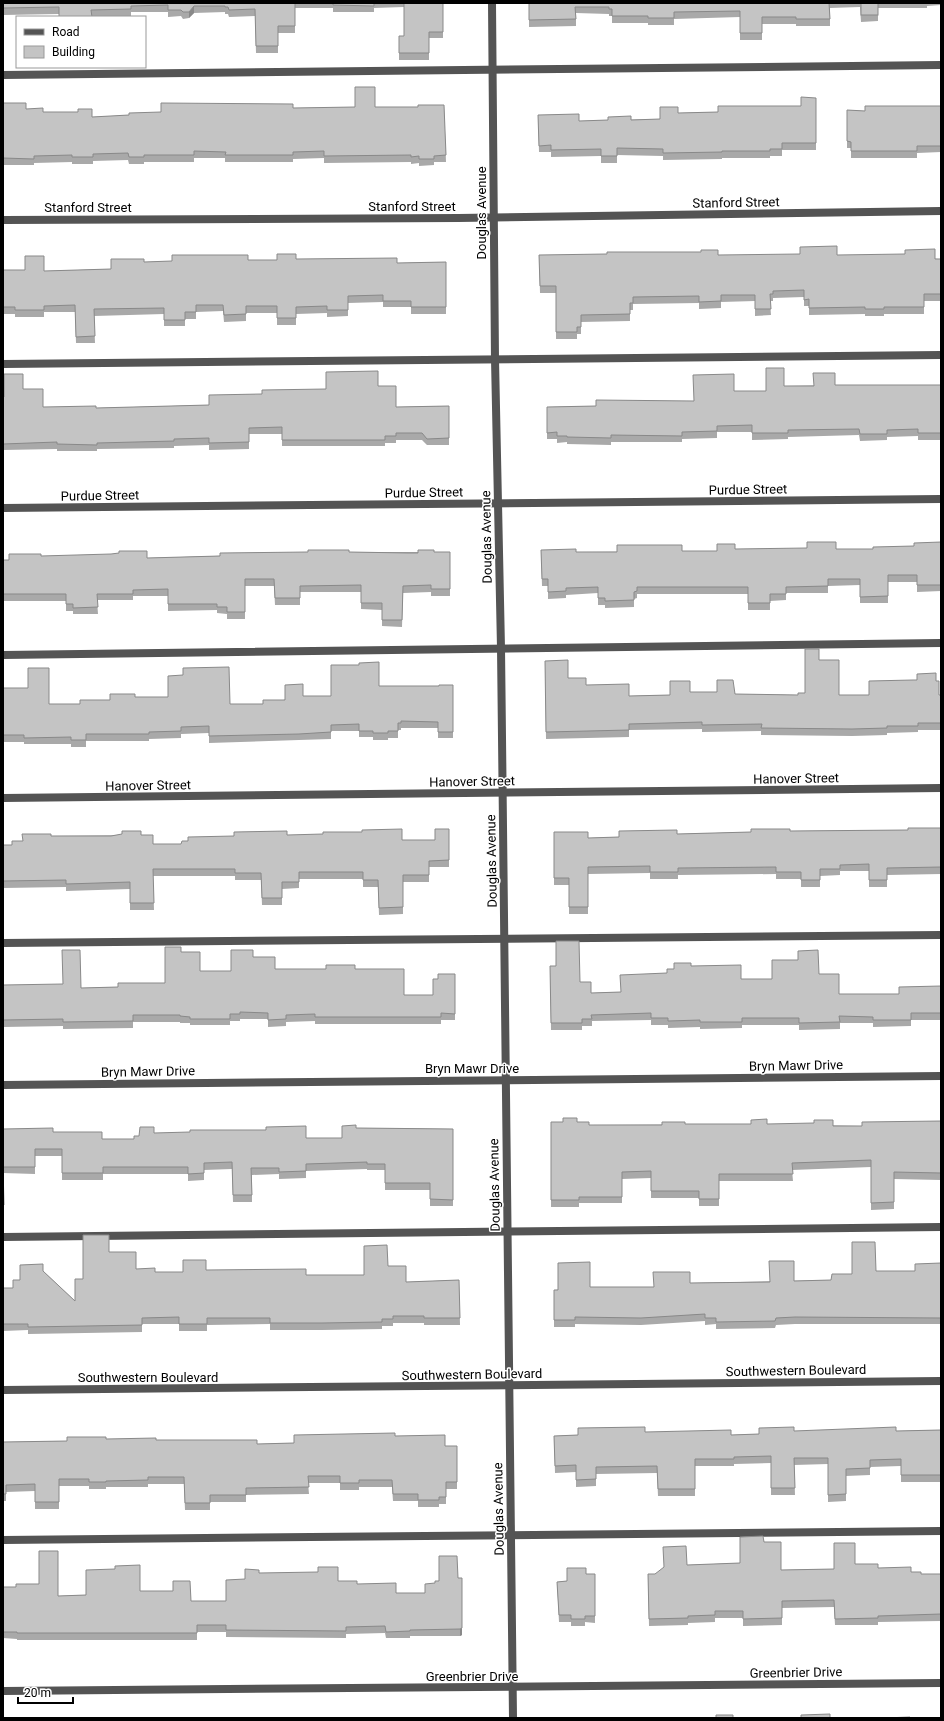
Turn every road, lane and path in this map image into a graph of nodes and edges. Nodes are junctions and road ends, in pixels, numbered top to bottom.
1 (492, 3) edge
2 (941, 65) edge
3 (493, 70) junction
4 (3, 75) edge
5 (941, 211) edge
6 (494, 217) junction
7 (3, 220) edge
8 (941, 355) edge
9 (495, 359) junction
10 (3, 364) edge
11 (941, 499) edge
12 (497, 503) junction
13 (3, 508) edge
14 (941, 643) edge
15 (501, 648) junction
16 (3, 655) edge
17 (941, 788) edge
18 (502, 792) junction
19 (3, 798) edge
20 (941, 935) edge
21 (504, 938) junction
22 (3, 943) edge
23 (941, 1076) edge
24 (505, 1080) junction
25 (3, 1085) edge
26 (941, 1227) edge
27 (507, 1231) junction
28 (3, 1237) edge
29 (941, 1381) edge
30 (508, 1386) junction
31 (3, 1390) edge
32 (941, 1532) edge
33 (510, 1536) junction
34 (3, 1540) edge
35 (941, 1683) edge
36 (512, 1687) junction
37 (3, 1691) edge
38 (513, 1718) edge

1 - 3 street, Douglas Avenue
2 - 3 street
3 - 4 street
3 - 6 street, Douglas Avenue
5 - 6 street, Stanford Street
6 - 7 street, Stanford Street
6 - 9 street, Douglas Avenue
8 - 9 street
9 - 10 street
9 - 12 street, Douglas Avenue
11 - 12 street, Purdue Street
12 - 13 street, Purdue Street
12 - 15 street, Douglas Avenue
14 - 15 street
15 - 16 street
15 - 18 street, Douglas Avenue
17 - 18 street, Hanover Street
18 - 19 street, Hanover Street
18 - 21 street, Douglas Avenue
20 - 21 street
21 - 22 street
21 - 24 street, Douglas Avenue
23 - 24 street, Bryn Mawr Drive
24 - 25 street, Bryn Mawr Drive
24 - 27 street, Douglas Avenue
26 - 27 street
27 - 28 street
27 - 30 street, Douglas Avenue
29 - 30 street, Southwestern Boulevard
30 - 31 street, Southwestern Boulevard
30 - 33 street, Douglas Avenue
32 - 33 street
33 - 34 street
33 - 36 street, Douglas Avenue
35 - 36 street, Greenbrier Drive
36 - 37 street, Greenbrier Drive
36 - 38 street, Douglas Avenue

